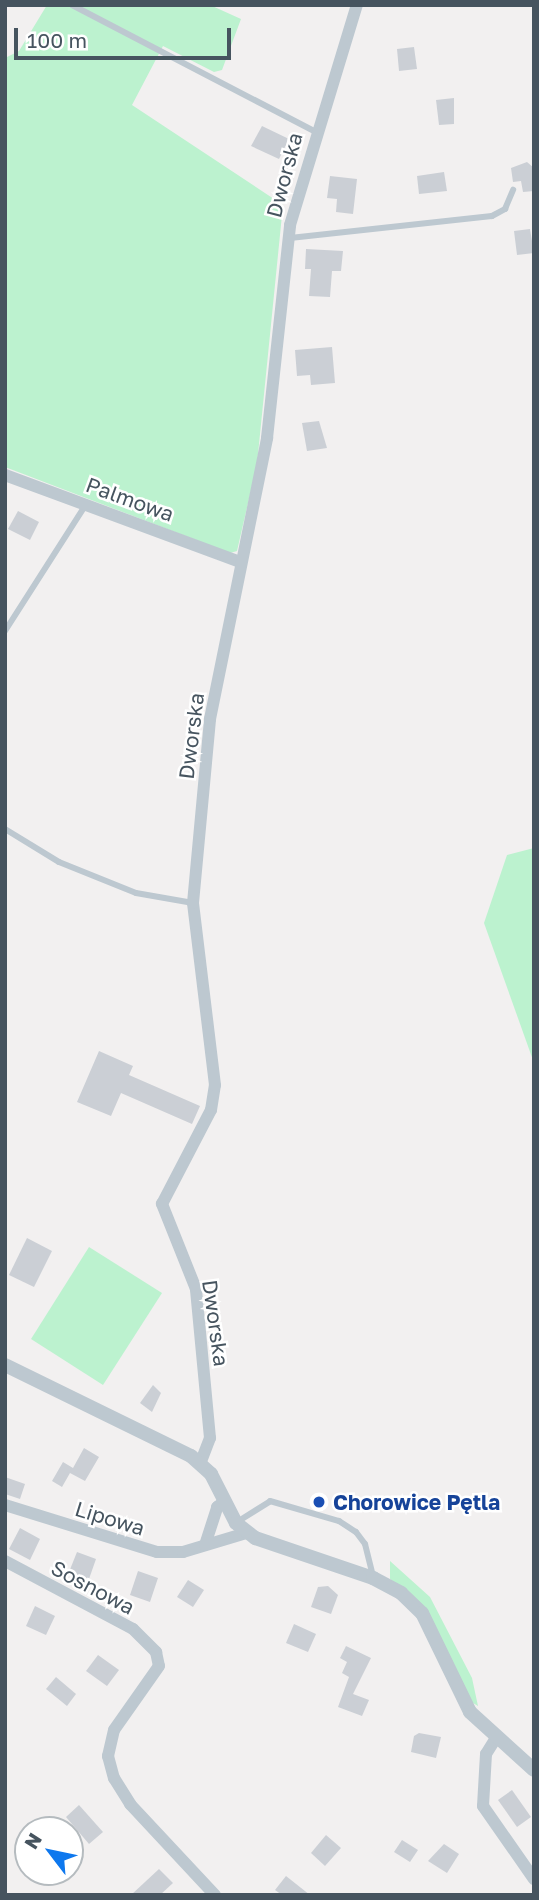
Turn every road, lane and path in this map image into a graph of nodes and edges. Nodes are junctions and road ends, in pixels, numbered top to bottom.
1 (72, 5) edge
2 (357, 5) edge
3 (316, 132) junction
4 (513, 190) dead end
5 (288, 238) junction
6 (5, 475) edge
7 (86, 504) junction
8 (240, 562) junction
9 (5, 631) edge
10 (5, 829) edge
11 (193, 902) junction
12 (5, 1365) edge
13 (201, 1464) junction
14 (225, 1502) junction
15 (5, 1505) edge
16 (241, 1528) junction
17 (205, 1545) junction
18 (5, 1561) edge
19 (373, 1578) junction
20 (496, 1738) junction
21 (534, 1770) edge
22 (534, 1879) edge
23 (215, 1895) edge

1 - 3 lane
2 - 3 street, Dworska
3 - 5 street, Dworska
4 - 5 lane
5 - 8 street, Dworska
6 - 7 street, Palmowa
7 - 8 street, Palmowa
7 - 9 lane
8 - 11 street, Dworska
10 - 11 lane
11 - 13 street, Dworska
12 - 13 street
13 - 14 street
14 - 16 street
14 - 17 street
15 - 17 street, Lipowa
16 - 17 street, Lipowa
16 - 19 street
16 - 19 lane
18 - 23 street, Sosnowa
19 - 20 street
20 - 21 street
20 - 22 street

